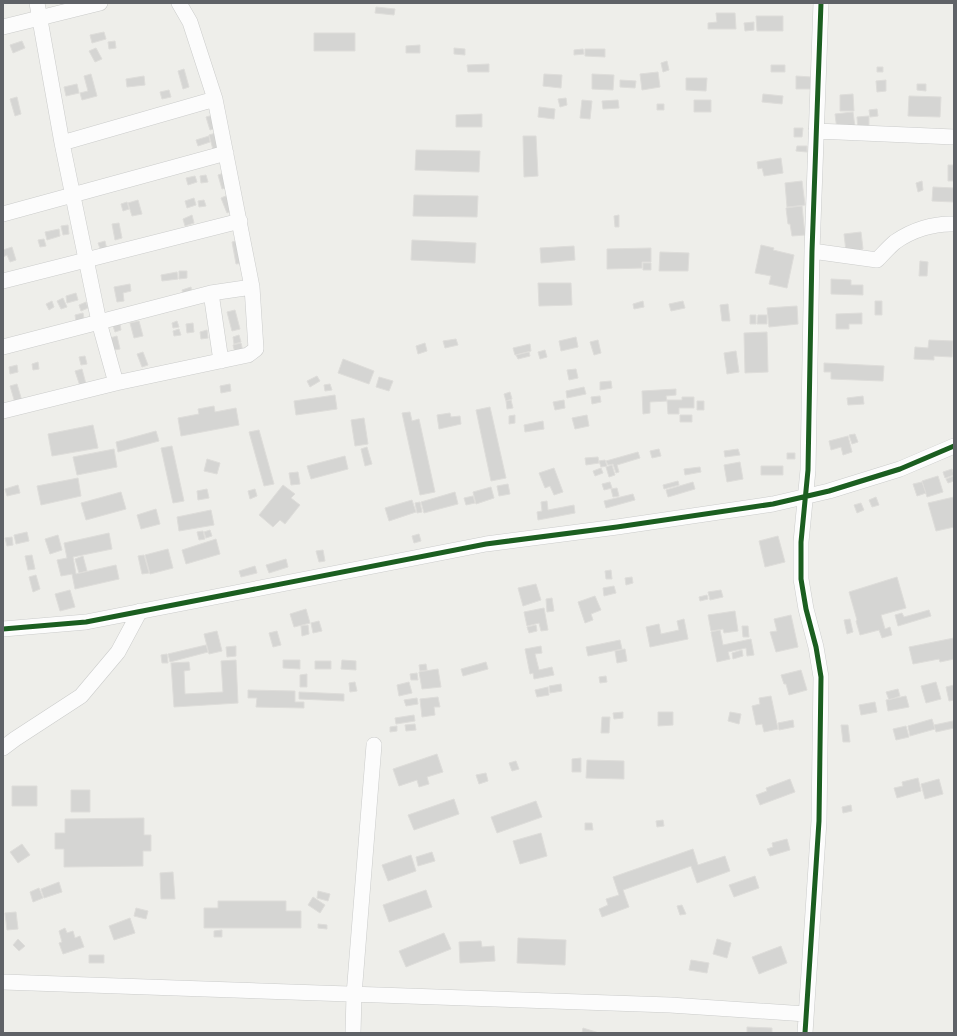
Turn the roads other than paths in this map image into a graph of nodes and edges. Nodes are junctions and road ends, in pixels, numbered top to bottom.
1 (37, 3) edge
2 (100, 3) edge
3 (179, 3) edge
4 (821, 3) edge
5 (39, 18) junction
6 (3, 27) edge
7 (215, 99) junction
8 (816, 131) junction
9 (954, 137) edge
10 (62, 143) junction
11 (226, 153) junction
12 (73, 194) junction
13 (3, 214) edge
14 (240, 220) junction
15 (954, 224) edge
16 (812, 251) junction
17 (87, 259) junction
18 (3, 281) edge
19 (252, 287) junction
20 (211, 293) junction
21 (99, 322) junction
22 (3, 347) edge
23 (221, 361) junction
24 (116, 383) junction
25 (3, 411) edge
26 (954, 446) edge
27 (805, 497) junction
28 (140, 611) junction
29 (3, 629) edge
30 (374, 745) dead end
31 (3, 748) edge
32 (3, 982) edge
33 (354, 995) junction
34 (806, 1014) junction
35 (352, 1033) edge
36 (805, 1033) edge

1 - 5 street
2 - 5 street
3 - 7 street
4 - 8 street
5 - 6 street
5 - 10 street
7 - 10 street
7 - 11 street
8 - 9 street
8 - 16 street
10 - 12 street
11 - 12 street
11 - 14 street
12 - 13 street
12 - 17 street
14 - 17 street
14 - 19 street
15 - 16 street
16 - 27 street
17 - 18 street
17 - 21 street
19 - 20 street
19 - 23 street
20 - 21 street
20 - 23 street
21 - 22 street
21 - 24 street
23 - 24 street
24 - 25 street
26 - 27 street
27 - 28 street
27 - 34 street
28 - 29 street
28 - 31 street
30 - 33 street
32 - 33 street
33 - 34 street
33 - 35 street
34 - 36 street

